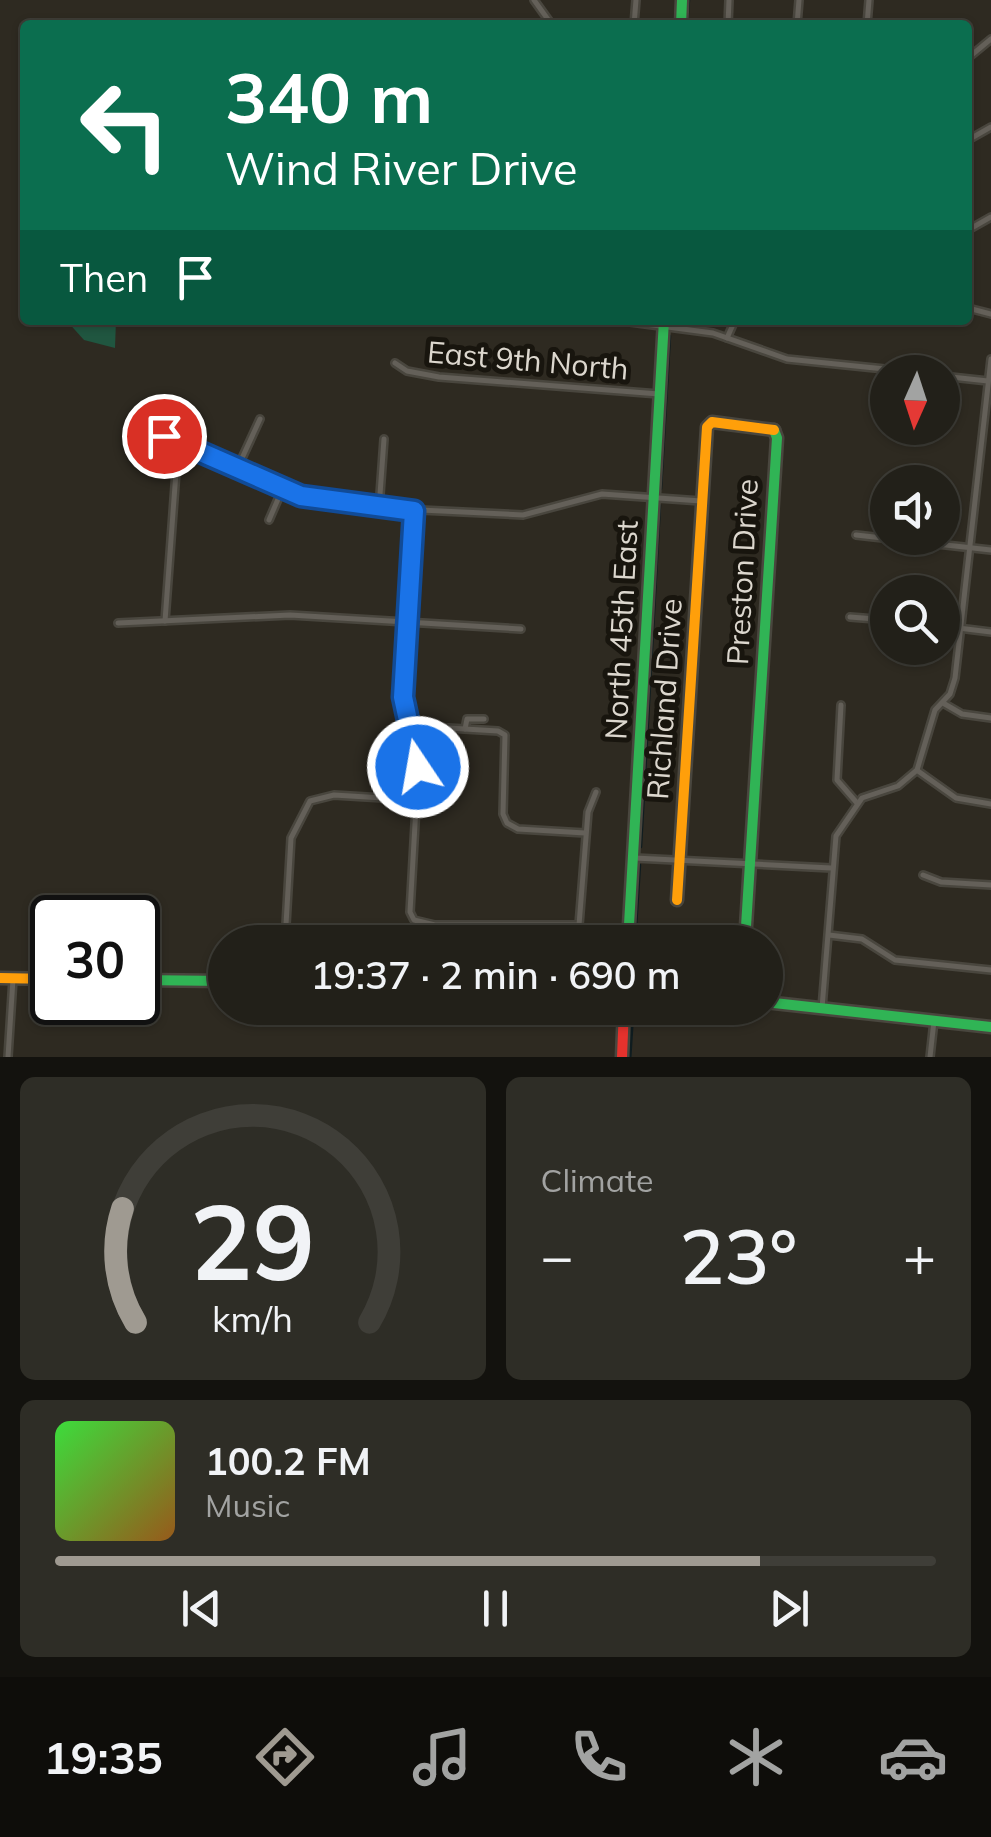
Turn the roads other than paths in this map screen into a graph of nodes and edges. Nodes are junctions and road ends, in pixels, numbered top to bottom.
1 (664, 325) edge
2 (672, 325) edge
3 (732, 325) edge
4 (727, 338) junction
5 (991, 359) edge
6 (395, 363) dead end
7 (870, 367) edge
8 (960, 378) edge
9 (990, 381) edge
10 (659, 394) junction
11 (260, 419) dead end
12 (132, 430) dead end
13 (384, 439) dead end
14 (186, 446) junction
15 (237, 469) junction
16 (282, 490) junction
17 (653, 498) junction
18 (701, 501) junction
19 (379, 508) junction
20 (414, 511) junction
21 (269, 520) dead end
22 (856, 535) dead end
23 (968, 549) junction
24 (991, 550) edge
25 (850, 617) dead end
26 (870, 619) edge
27 (166, 621) junction
28 (408, 622) junction
29 (118, 623) dead end
30 (961, 628) junction
31 (521, 629) dead end
32 (991, 632) edge
33 (942, 702) junction
34 (841, 706) dead end
35 (991, 718) edge
36 (484, 719) dead end
37 (465, 729) junction
38 (414, 736) junction
39 (918, 770) junction
40 (596, 792) dead end
41 (416, 800) junction
42 (857, 803) junction
43 (991, 804) edge
44 (586, 833) junction
45 (633, 858) junction
46 (679, 860) junction
47 (751, 864) junction
48 (831, 868) junction
49 (924, 875) dead end
50 (991, 885) edge
51 (677, 900) dead end
52 (287, 925) edge
53 (461, 925) edge
54 (579, 925) edge
55 (629, 925) edge
56 (746, 925) edge
57 (828, 935) junction
58 (991, 970) edge
59 (0, 978) edge
60 (13, 978) junction
61 (30, 978) edge
62 (160, 980) edge
63 (208, 981) edge
64 (783, 1004) edge
65 (822, 1008) junction
66 (934, 1021) junction
67 (625, 1025) edge
68 (991, 1026) edge
69 (8, 1057) edge
70 (622, 1057) edge
71 (930, 1057) edge

1 - 10 street, North 45th East
2 - 4 street
3 - 4 street
4 - 7 street
5 - 9 street
6 - 10 street, East 9th North
8 - 9 street
9 - 23 street
10 - 17 street, North 45th East
11 - 15 street
12 - 14 street
13 - 19 street
14 - 15 street
14 - 27 street
15 - 16 street
16 - 19 street
16 - 21 street
17 - 18 street
17 - 20 street
17 - 45 street, North 45th East
18 - 46 street, Richland Drive
18 - 47 street, Preston Drive
19 - 20 street
20 - 28 street
22 - 23 street
23 - 24 street
23 - 30 street
25 - 26 street
27 - 28 street
27 - 29 street
28 - 31 street
28 - 38 street
30 - 32 street
30 - 33 street
33 - 35 street
33 - 39 street
34 - 42 street
36 - 37 street
37 - 38 street
37 - 44 street
38 - 41 street
39 - 42 street
39 - 43 street
40 - 44 street
41 - 52 street
41 - 53 street
42 - 48 street
44 - 54 street
45 - 46 street
45 - 55 street, North 45th East
46 - 47 street
46 - 51 street, Richland Drive
47 - 48 street
47 - 56 street
48 - 57 street
49 - 50 street
57 - 58 street
57 - 65 street
59 - 60 street
60 - 61 street
60 - 69 street
62 - 63 street
64 - 65 street
65 - 66 street
66 - 68 street
66 - 71 street
67 - 70 street

